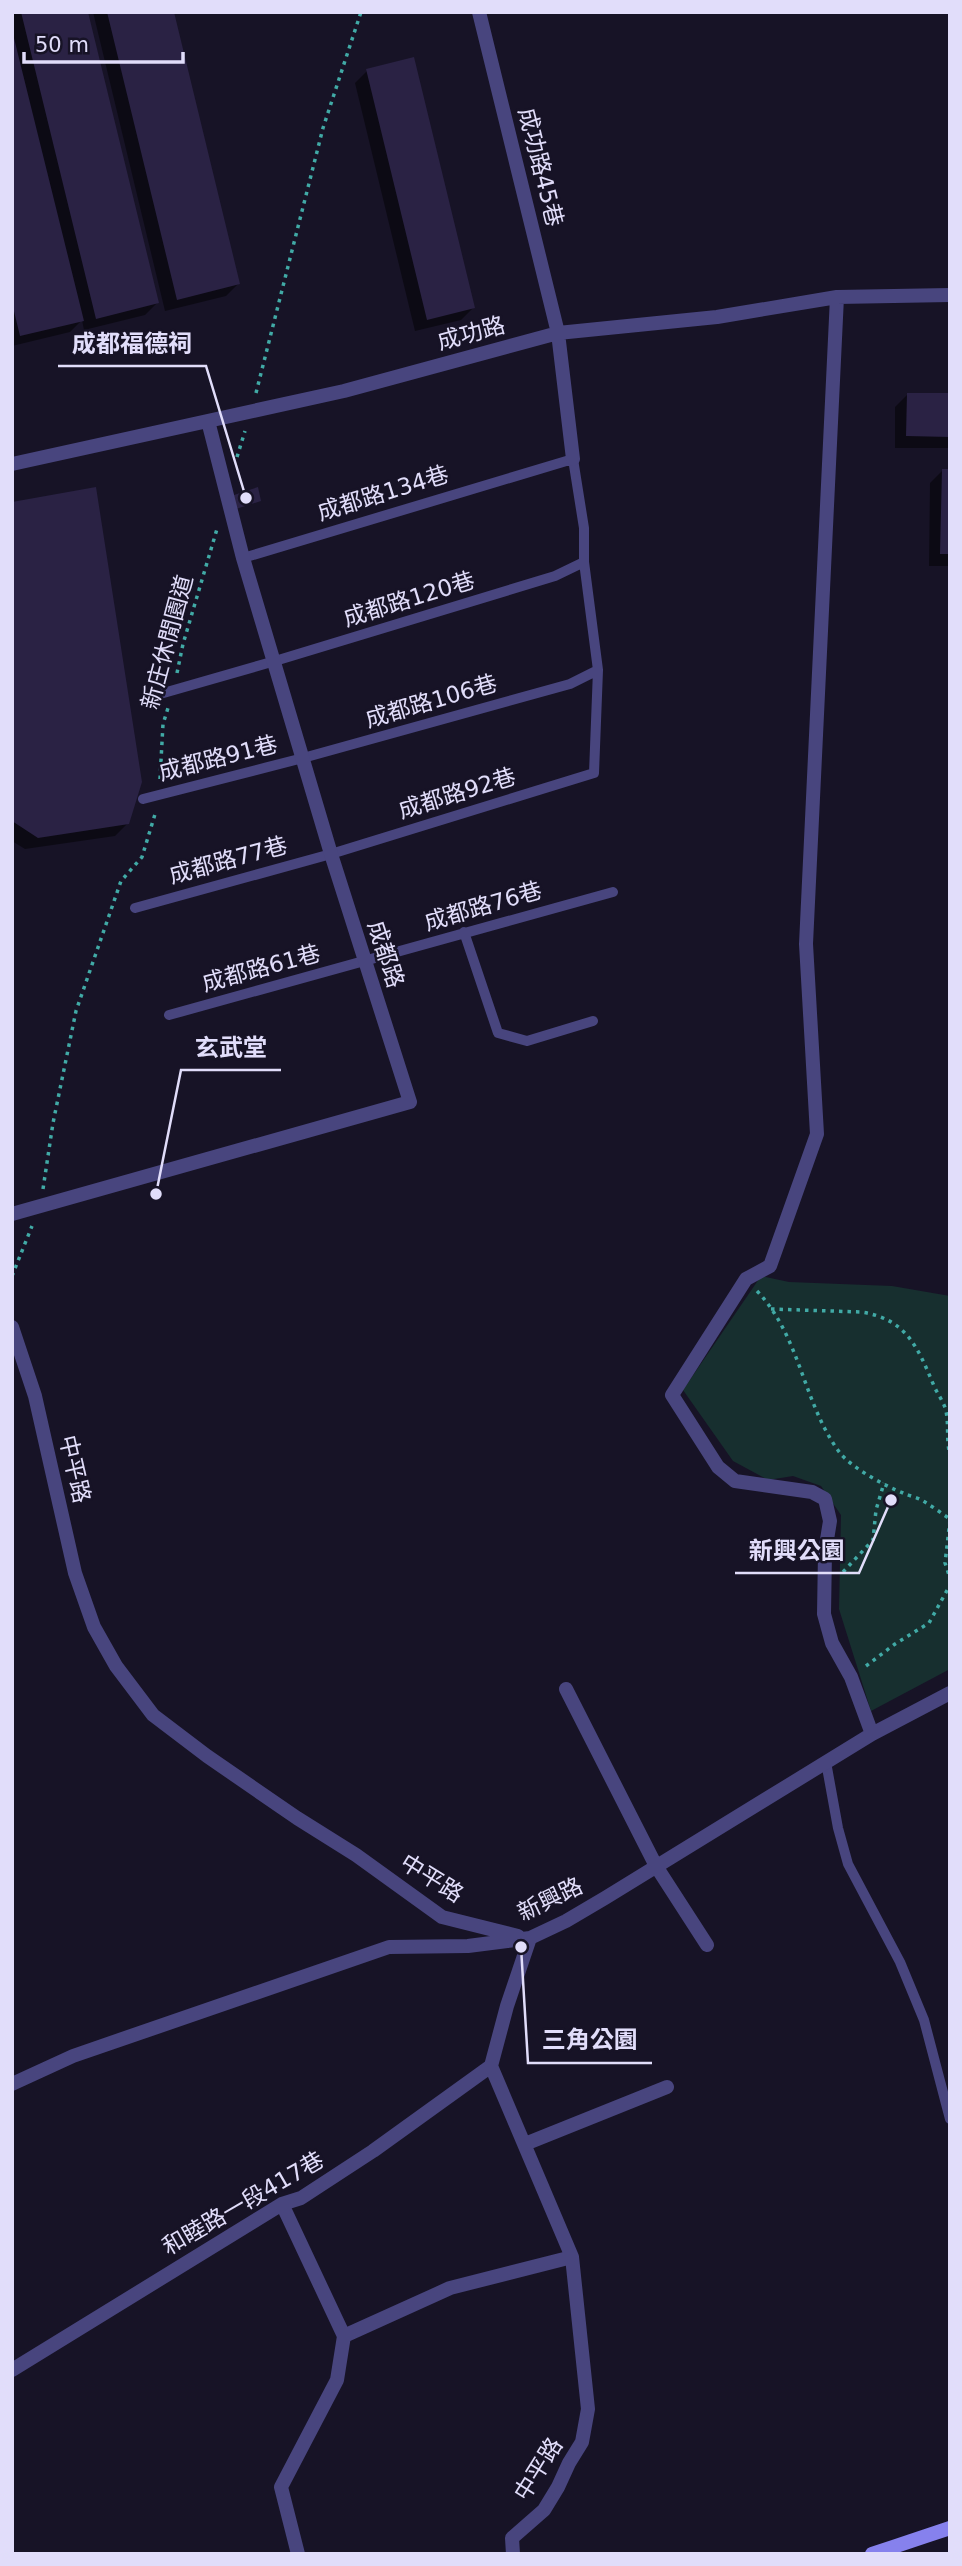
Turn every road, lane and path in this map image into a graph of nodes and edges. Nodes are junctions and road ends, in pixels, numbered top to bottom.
1 (361, 12) edge
2 (480, 12) edge
3 (950, 295) edge
4 (836, 297) junction
5 (558, 333) junction
6 (251, 411) junction
7 (208, 421) junction
8 (237, 458) dead end
9 (573, 459) junction
10 (12, 464) edge
11 (226, 493) junction
12 (243, 558) junction
13 (584, 562) junction
14 (275, 662) junction
15 (598, 670) junction
16 (174, 690) junction
17 (146, 698) dead end
18 (303, 758) junction
19 (160, 795) junction
20 (142, 799) dead end
21 (331, 853) junction
22 (613, 892) dead end
23 (135, 908) dead end
24 (464, 932) junction
25 (364, 962) junction
26 (169, 1015) dead end
27 (593, 1021) dead end
28 (41, 1206) junction
29 (12, 1214) edge
30 (12, 1276) edge
31 (746, 1279) junction
32 (771, 1309) junction
33 (12, 1327) edge
34 (950, 1455) edge
35 (884, 1483) junction
36 (950, 1520) edge
37 (949, 1570) edge
38 (950, 1578) edge
39 (950, 1585) edge
40 (823, 1586) junction
41 (851, 1677) junction
42 (566, 1689) dead end
43 (950, 1693) edge
44 (872, 1734) junction
45 (827, 1762) junction
46 (656, 1866) junction
47 (530, 1938) junction
48 (707, 1945) dead end
49 (491, 2066) junction
50 (12, 2084) edge
51 (667, 2087) dead end
52 (950, 2119) edge
53 (525, 2144) junction
54 (282, 2204) junction
55 (572, 2257) junction
56 (344, 2336) junction
57 (12, 2370) edge
58 (950, 2528) edge
59 (298, 2554) edge
60 (513, 2554) edge
61 (872, 2554) edge

1 - 6 path
2 - 5 street, 成功路45巷
3 - 4 street, 成功路
4 - 5 street, 成功路
4 - 31 street
5 - 6 street, 成功路
5 - 9 street, 成功路45巷
6 - 7 street, 成功路
6 - 8 path
7 - 10 street, 成功路
7 - 11 street, 成都路
9 - 12 lane, 成都路134巷
9 - 13 lane
11 - 12 street, 成都路
11 - 16 path, 新庄休閒園道
12 - 14 street, 成都路
13 - 14 lane, 成都路120巷
13 - 15 lane
14 - 16 lane, 成都路120巷
14 - 18 street, 成都路
15 - 18 lane, 成都路106巷
15 - 21 lane, 成都路92巷
16 - 17 lane, 成都路120巷
16 - 19 path, 新庄休閒園道
18 - 19 lane, 成都路91巷
18 - 21 street, 成都路
19 - 20 lane, 成都路91巷
19 - 28 path, 新庄休閒園道
21 - 23 lane, 成都路77巷
21 - 25 street, 成都路
22 - 24 lane, 成都路76巷
24 - 25 lane, 成都路76巷
24 - 27 lane
25 - 26 lane, 成都路61巷
25 - 28 street, 成都路
28 - 29 street, 成都路
28 - 30 path, 新庄休閒園道
31 - 32 path
31 - 40 street
32 - 34 path
32 - 35 path
33 - 47 street, 中平路
35 - 36 path
35 - 40 path
36 - 37 path
37 - 38 path
39 - 41 path
40 - 41 street
41 - 44 street
42 - 46 street
43 - 44 street, 新興路
44 - 45 street, 新興路
45 - 46 street, 新興路
45 - 52 lane
46 - 47 street, 新興路
46 - 48 street
47 - 49 street
47 - 50 street, 新興路
49 - 53 street, 中平路
49 - 54 street, 和睦路一段417巷
51 - 53 street
53 - 55 street, 中平路
54 - 56 street
54 - 57 street, 和睦路一段417巷
55 - 56 street
55 - 60 street, 中平路
56 - 59 street
58 - 61 street

